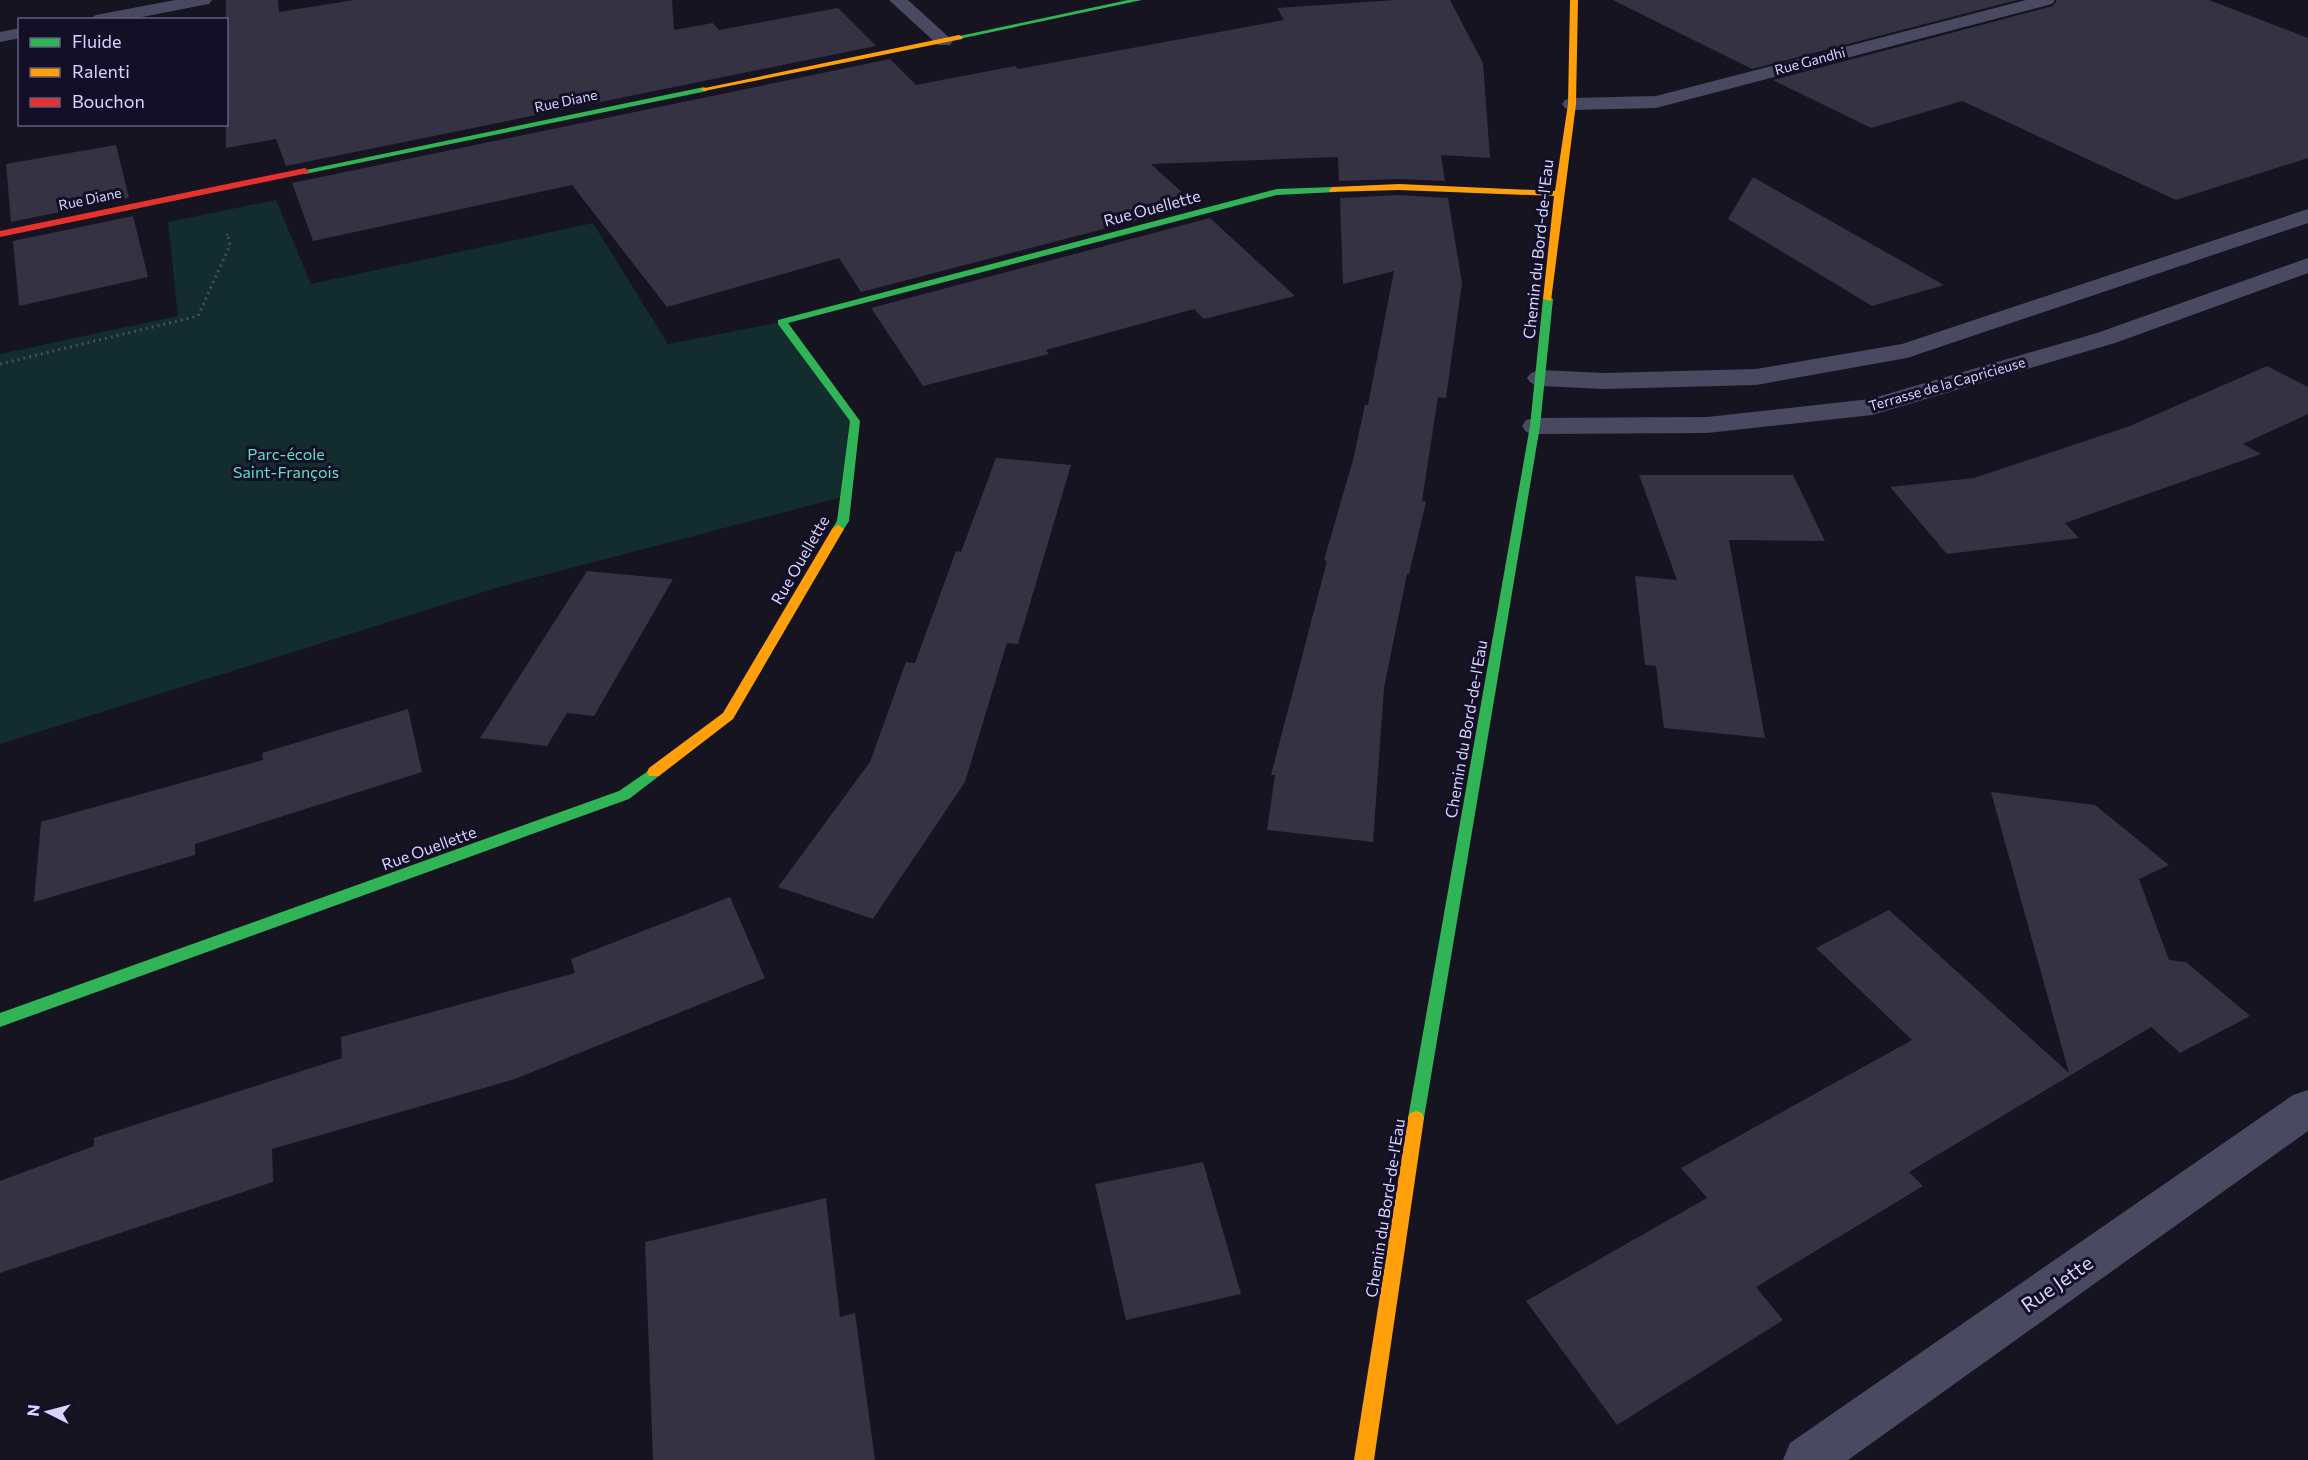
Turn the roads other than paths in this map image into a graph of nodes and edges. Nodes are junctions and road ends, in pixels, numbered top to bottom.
1 (203, 0) edge
2 (898, 0) edge
3 (1138, 0) edge
4 (1574, 0) edge
5 (2046, 0) edge
6 (107, 18) edge
7 (18, 33) edge
8 (0, 37) edge
9 (944, 41) junction
10 (1572, 104) junction
11 (1559, 194) junction
12 (2308, 216) edge
13 (0, 234) edge
14 (2193, 254) junction
15 (2308, 265) edge
16 (2262, 284) junction
17 (1540, 378) junction
18 (1535, 426) junction
19 (0, 1020) edge
20 (2308, 1108) edge
21 (1364, 1460) edge
22 (1807, 1460) edge

1 - 6 street
2 - 9 street
3 - 9 street, Rue Diane
4 - 10 street, Chemin du Bord-de-l'Eau
5 - 10 street, Rue Gandhi
7 - 8 street
9 - 13 street, Rue Diane
10 - 11 street, Chemin du Bord-de-l'Eau
11 - 17 street, Chemin du Bord-de-l'Eau
11 - 19 street, Rue Ouellette
12 - 14 street
14 - 16 street
14 - 17 street
15 - 16 street, Terrasse de la Capricieuse
16 - 18 street, Terrasse de la Capricieuse
17 - 18 street, Chemin du Bord-de-l'Eau
18 - 21 street, Chemin du Bord-de-l'Eau
20 - 22 street, Rue Jette

